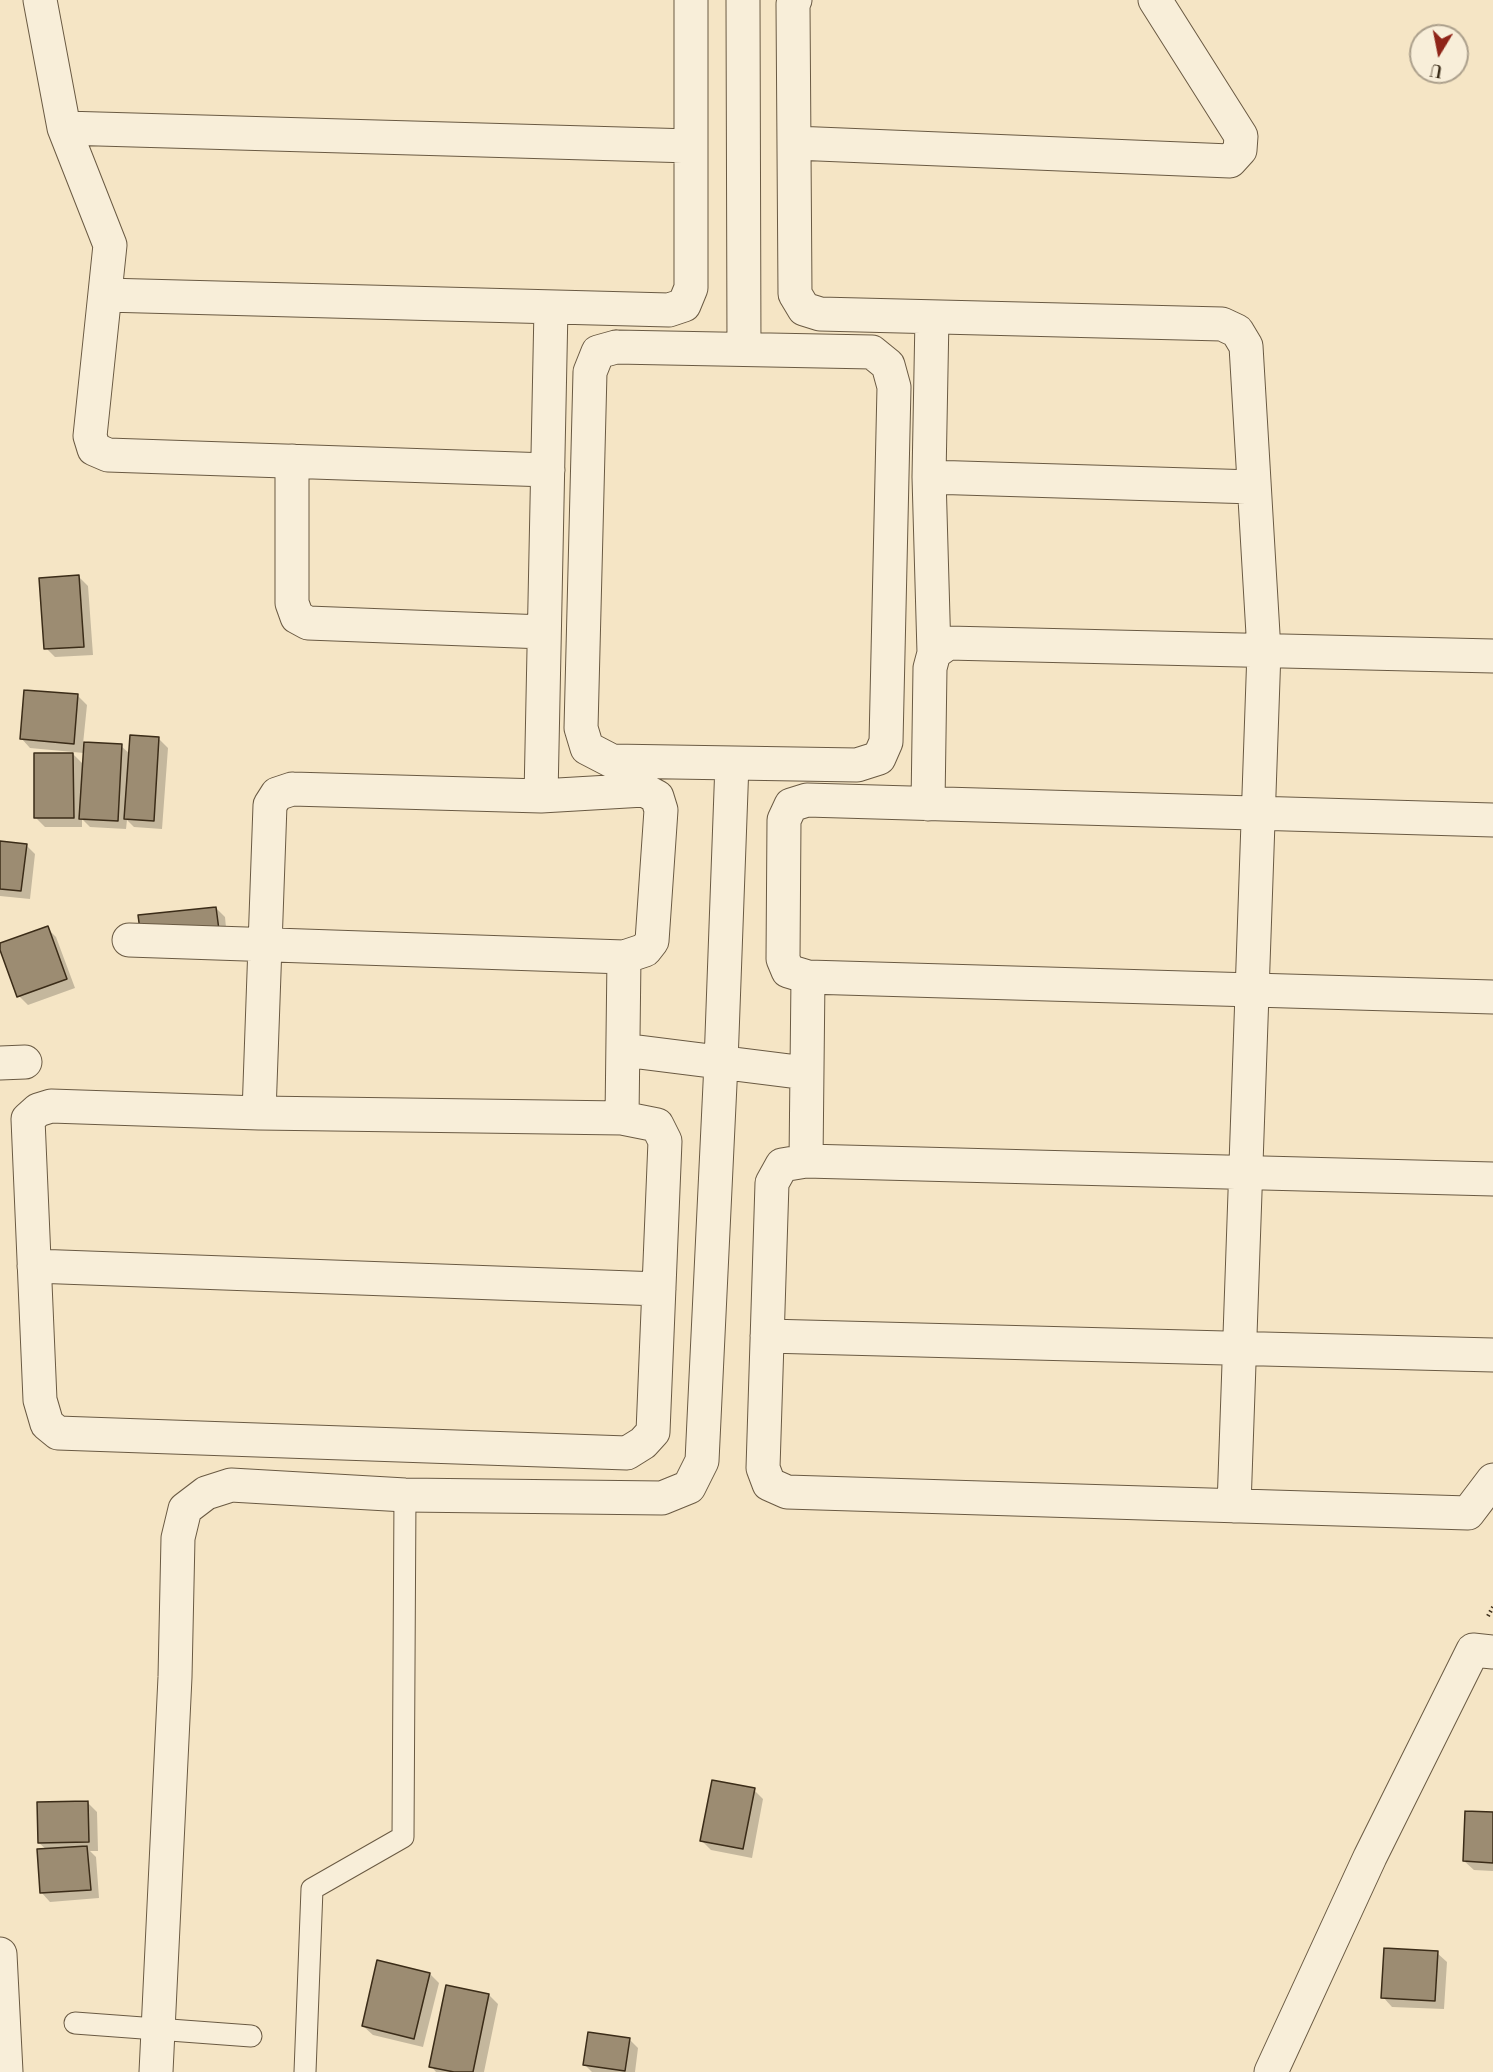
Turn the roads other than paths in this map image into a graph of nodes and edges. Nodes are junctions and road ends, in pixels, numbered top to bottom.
1 (40, 0) edge
2 (691, 0) edge
3 (744, 0) edge
4 (795, 0) edge
5 (1155, 0) edge
6 (64, 128) junction
7 (794, 143) junction
8 (692, 146) junction
9 (105, 295) junction
10 (551, 308) junction
11 (932, 317) junction
12 (744, 349) junction
13 (292, 461) junction
14 (548, 470) junction
15 (929, 477) junction
16 (1254, 487) junction
17 (544, 632) junction
18 (1264, 651) junction
19 (934, 653) junction
20 (1493, 656) edge
21 (732, 763) junction
22 (541, 796) junction
23 (928, 804) junction
24 (1259, 813) junction
25 (1493, 820) edge
26 (129, 940) dead end
27 (265, 945) junction
28 (624, 957) junction
29 (808, 977) junction
30 (1252, 990) junction
31 (1493, 997) edge
32 (623, 1050) junction
33 (721, 1063) junction
34 (806, 1073) junction
35 (259, 1113) junction
36 (622, 1118) junction
37 (806, 1161) junction
38 (1246, 1172) junction
39 (1493, 1179) edge
40 (34, 1266) junction
41 (659, 1289) junction
42 (767, 1336) junction
43 (1240, 1348) junction
44 (1493, 1355) edge
45 (1493, 1480) edge
46 (405, 1495) junction
47 (1234, 1506) junction
48 (1493, 1652) edge
49 (0, 1954) edge
50 (75, 2024) dead end
51 (158, 2029) junction
52 (251, 2036) dead end
53 (6, 2072) edge
54 (156, 2072) edge
55 (305, 2072) edge
56 (1271, 2072) edge

1 - 6 street
2 - 8 street
3 - 12 street
4 - 7 street
5 - 7 street
6 - 8 street
6 - 9 street
7 - 11 street
8 - 10 street
9 - 10 street
9 - 13 street
10 - 14 street
11 - 15 street
11 - 16 street
12 - 21 street
12 - 21 street
13 - 14 street
13 - 17 street
14 - 17 street
15 - 16 street
15 - 19 street
16 - 18 street
17 - 22 street
18 - 19 street
18 - 20 street
18 - 24 street
19 - 23 street
21 - 33 street
22 - 27 street
22 - 28 street
23 - 24 street
23 - 29 street
24 - 25 street
24 - 30 street
26 - 27 street
27 - 28 street
27 - 35 street
28 - 32 street
29 - 30 street
29 - 34 street
30 - 31 street
30 - 38 street
32 - 33 street
32 - 36 street
33 - 34 street
33 - 46 street
34 - 37 street
35 - 36 street
35 - 40 street
36 - 41 street
37 - 38 street
37 - 42 street
38 - 39 street
38 - 43 street
40 - 41 street
40 - 41 street
42 - 43 street
42 - 47 street
43 - 44 street
43 - 47 street
45 - 47 street
46 - 51 street
46 - 55 lane
48 - 56 street
49 - 53 street
50 - 51 lane
51 - 52 lane
51 - 54 street

